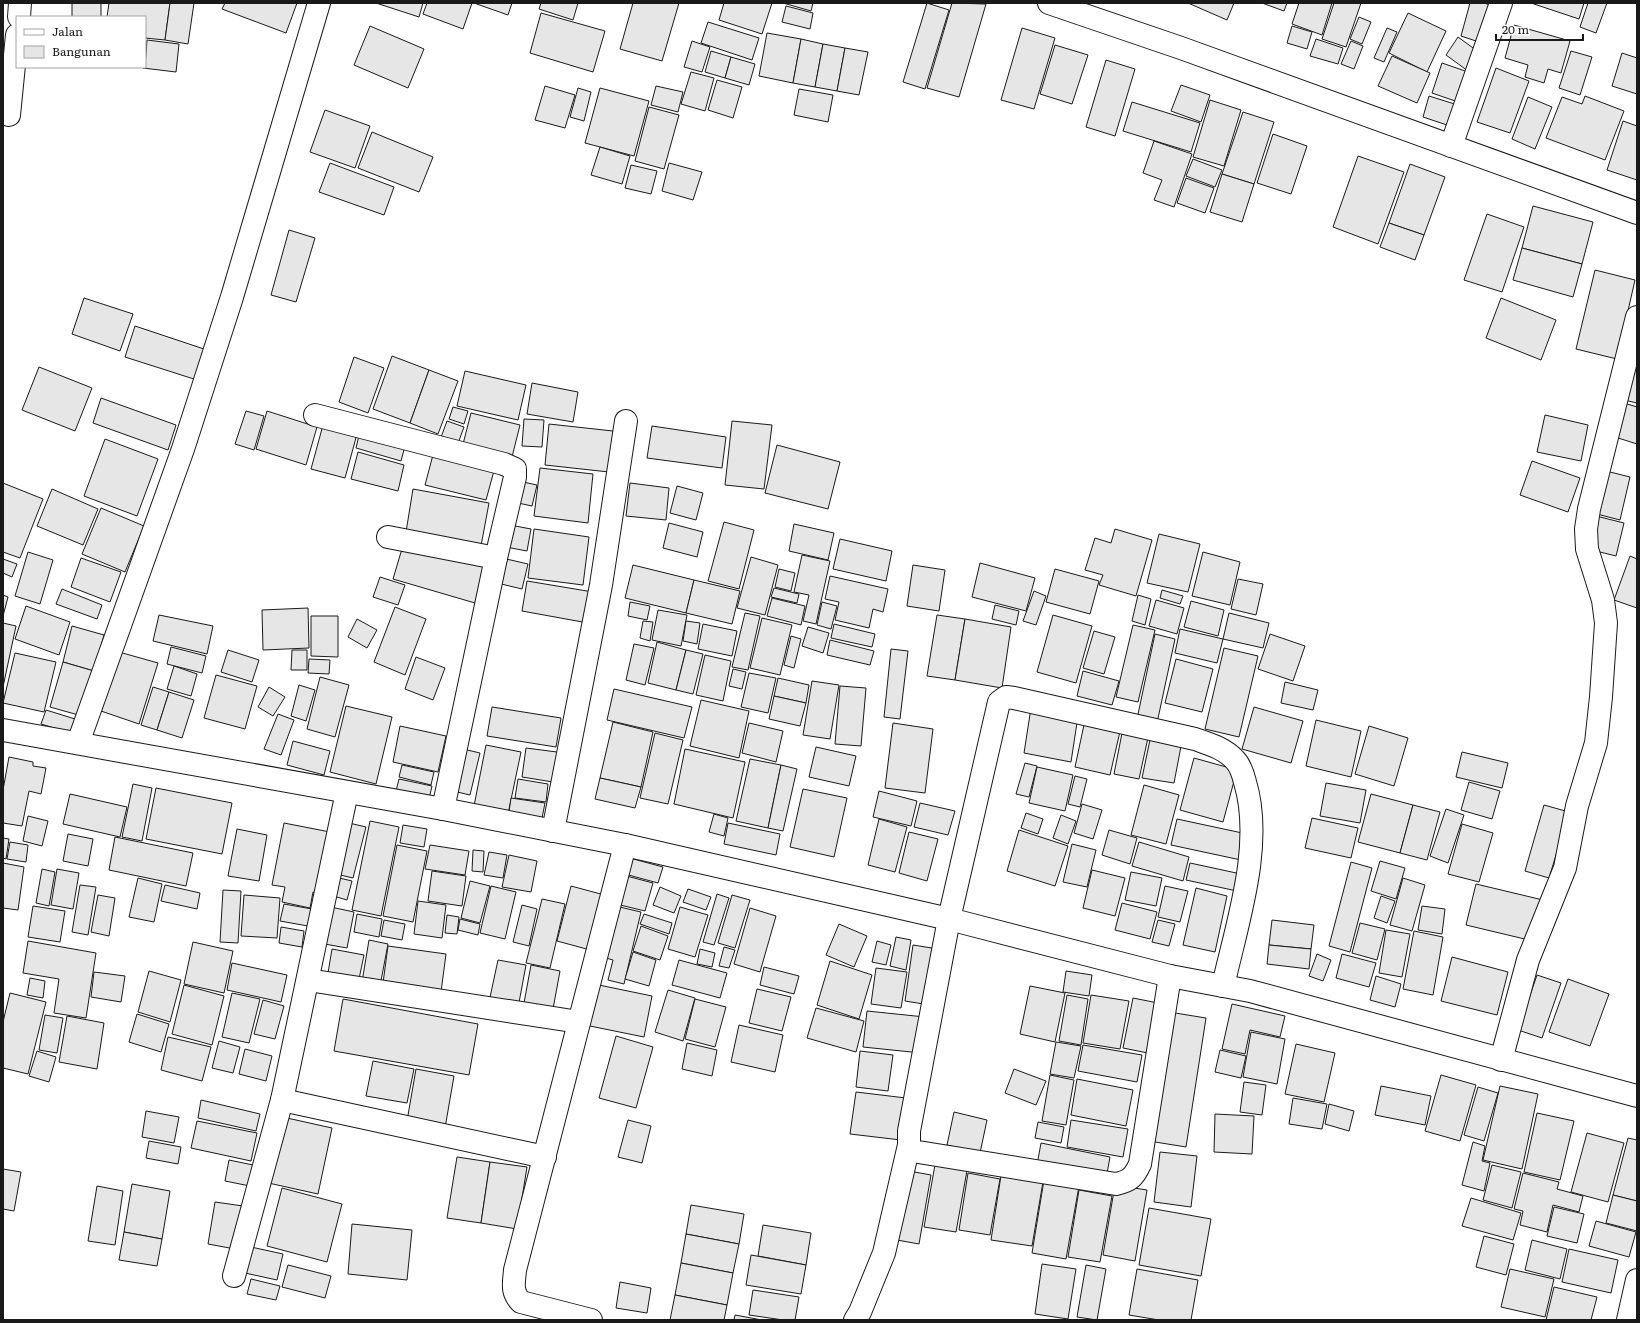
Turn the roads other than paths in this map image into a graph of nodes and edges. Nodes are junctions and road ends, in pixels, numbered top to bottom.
1 (20, 3) edge
2 (319, 3) edge
3 (1050, 3) edge
4 (1500, 3) edge
5 (19, 16) edge
6 (16, 45) edge
7 (9, 115) dead end
8 (1451, 146) junction
9 (1637, 213) edge
10 (1637, 317) edge
11 (315, 415) dead end
12 (626, 421) dead end
13 (388, 537) dead end
14 (496, 558) junction
15 (3, 730) edge
16 (78, 743) junction
17 (347, 792) junction
18 (442, 809) junction
19 (554, 831) junction
20 (625, 845) junction
21 (950, 919) junction
22 (1170, 976) junction
23 (308, 980) junction
24 (1223, 986) junction
25 (579, 1022) junction
26 (1501, 1060) junction
27 (1637, 1096) edge
28 (282, 1100) junction
29 (909, 1145) junction
30 (545, 1156) junction
31 (234, 1276) dead end
32 (1637, 1280) edge
33 (591, 1320) edge
34 (855, 1320) edge
35 (1628, 1320) edge

1 - 5 street
2 - 16 street
3 - 8 street
4 - 8 street
6 - 7 street
8 - 9 street
10 - 26 street
11 - 14 street
12 - 19 street
13 - 14 street
14 - 18 street
15 - 16 street
16 - 17 street
17 - 18 street
17 - 23 street
18 - 19 street
19 - 20 street
20 - 21 street
20 - 25 street
21 - 22 street
21 - 24 street
21 - 29 street
22 - 24 street
22 - 29 street
23 - 25 street
23 - 28 street
24 - 26 street
25 - 30 street
26 - 27 street
28 - 30 street
28 - 31 street
29 - 34 street
30 - 33 street
32 - 35 street

